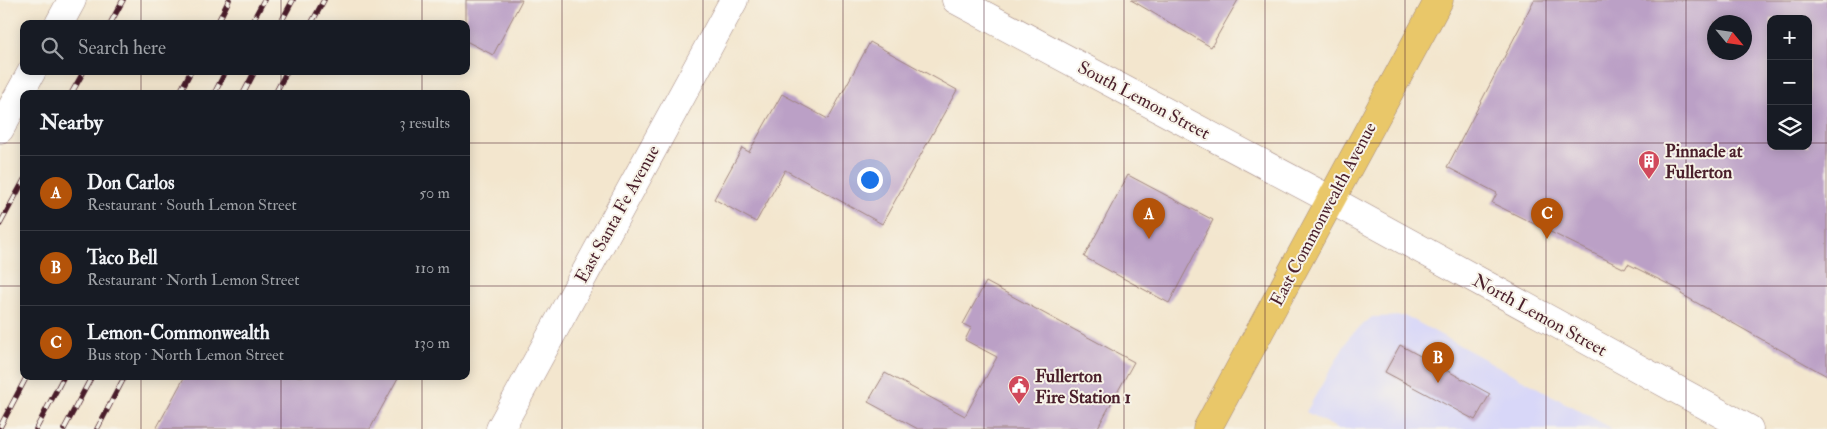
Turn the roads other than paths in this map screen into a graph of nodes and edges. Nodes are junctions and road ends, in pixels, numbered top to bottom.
1 (72, 0) edge
2 (734, 0) edge
3 (956, 0) edge
4 (1439, 0) edge
5 (60, 20) edge
6 (30, 75) edge
7 (22, 90) edge
8 (20, 93) edge
9 (0, 129) edge
10 (1331, 200) junction
11 (500, 429) edge
12 (1208, 429) edge
13 (1749, 429) edge

1 - 5 street
2 - 11 street, East Santa Fe Avenue
3 - 10 street, South Lemon Street
4 - 10 main road, East Commonwealth Avenue
6 - 7 street
8 - 9 street
10 - 12 main road, East Commonwealth Avenue
10 - 13 street, North Lemon Street

